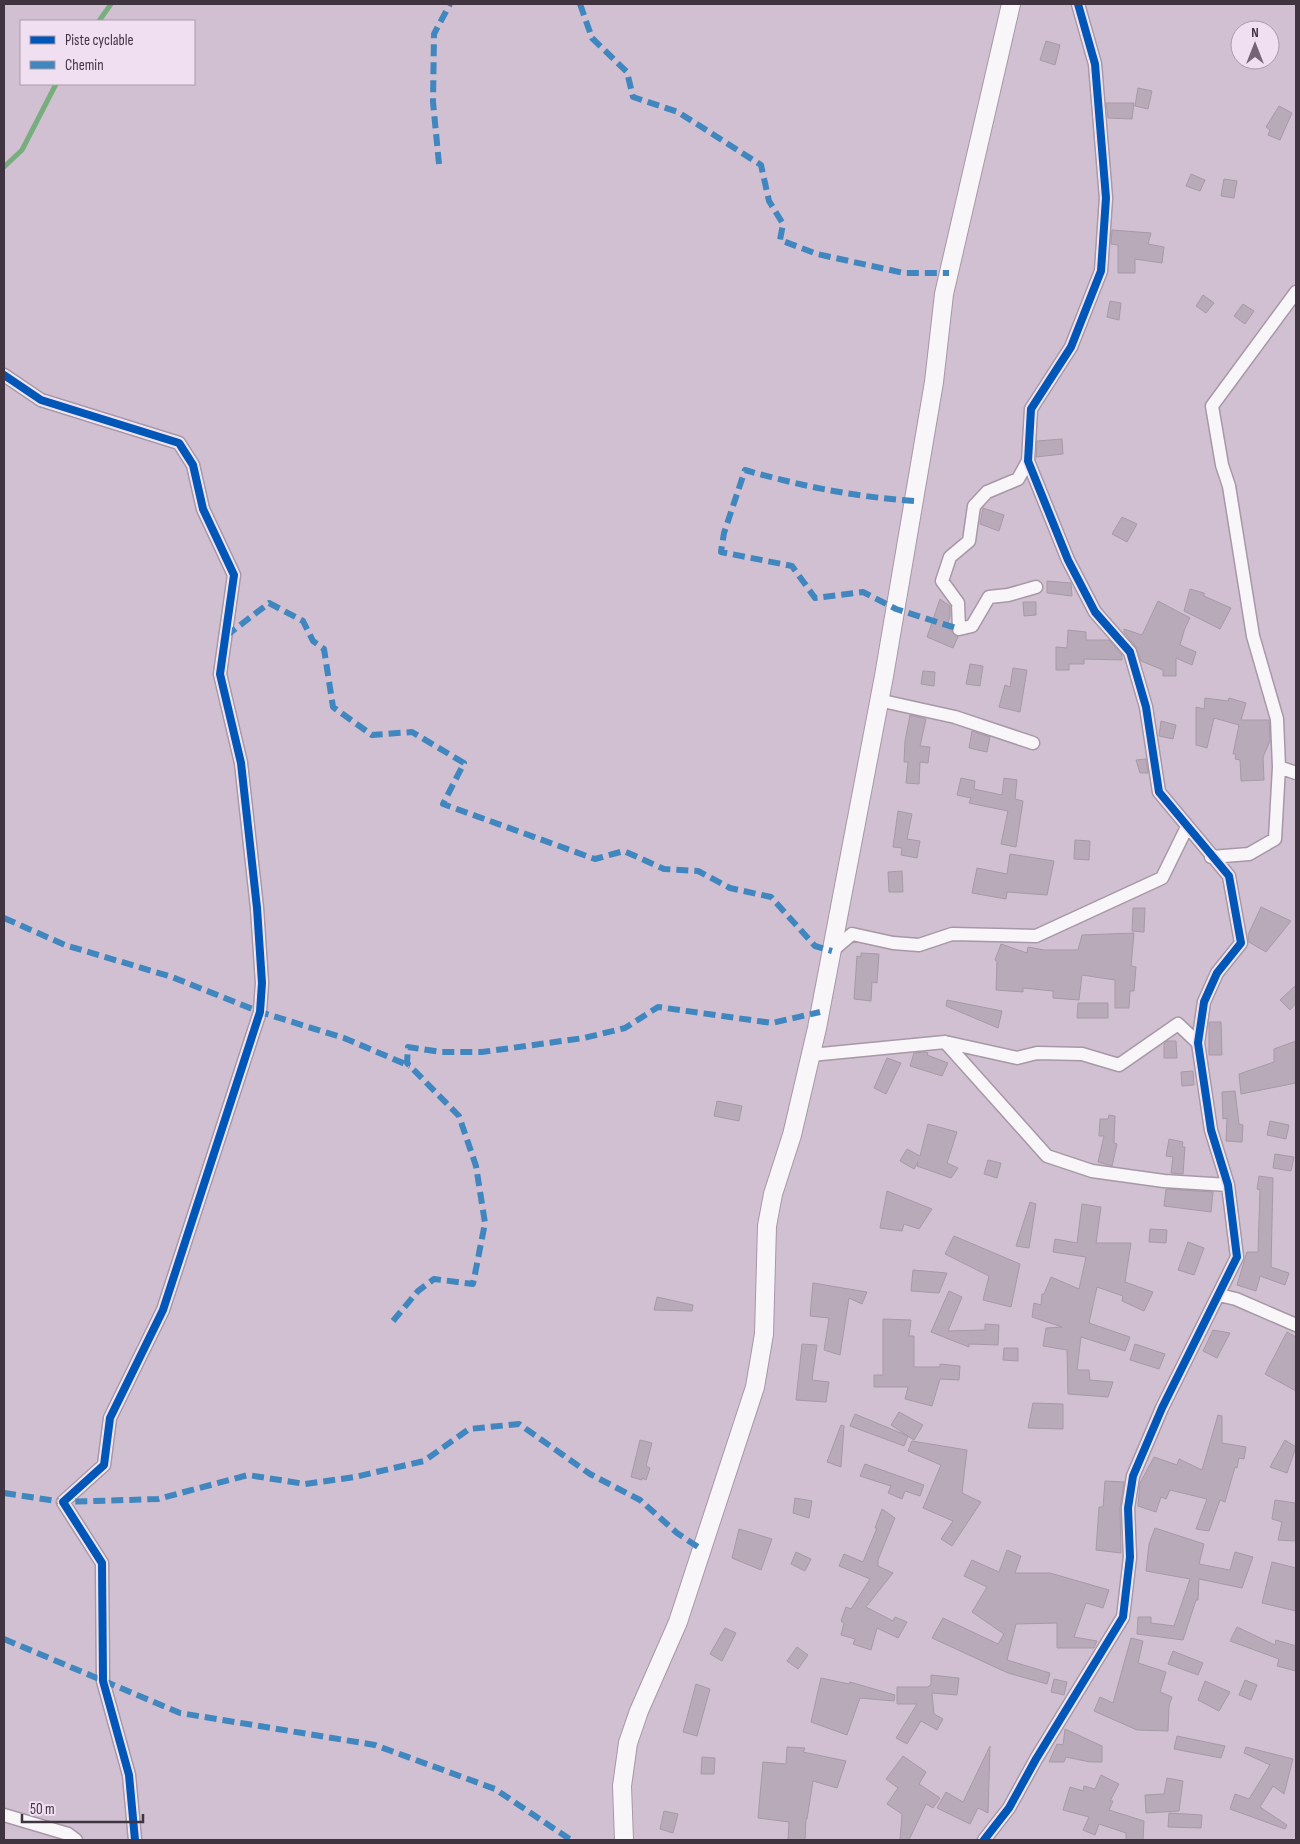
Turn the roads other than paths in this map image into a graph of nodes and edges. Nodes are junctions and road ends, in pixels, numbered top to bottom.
1 (1011, 4) edge
2 (1078, 4) edge
3 (1296, 292) edge
4 (4, 375) edge
5 (1028, 461) junction
6 (1036, 587) dead end
7 (878, 700) junction
8 (1033, 743) dead end
9 (1279, 767) junction
10 (1296, 773) edge
11 (1187, 827) junction
12 (1212, 857) junction
13 (832, 951) junction
14 (945, 1042) junction
15 (1198, 1042) junction
16 (811, 1055) junction
17 (1228, 1185) junction
18 (1219, 1295) junction
19 (1296, 1325) edge
20 (4, 1815) edge
21 (76, 1840) edge
22 (135, 1840) edge
23 (624, 1840) edge
24 (984, 1840) edge

1 - 7 main road
2 - 5 street
3 - 9 street
4 - 22 street
5 - 6 street
5 - 11 street
7 - 8 street
7 - 13 main road
9 - 10 street
9 - 12 street
11 - 12 street
11 - 13 street
12 - 15 street
13 - 16 main road
14 - 15 street
14 - 16 street
14 - 17 street
15 - 17 street
16 - 23 main road
17 - 18 street
18 - 19 street
18 - 24 street
20 - 21 street

